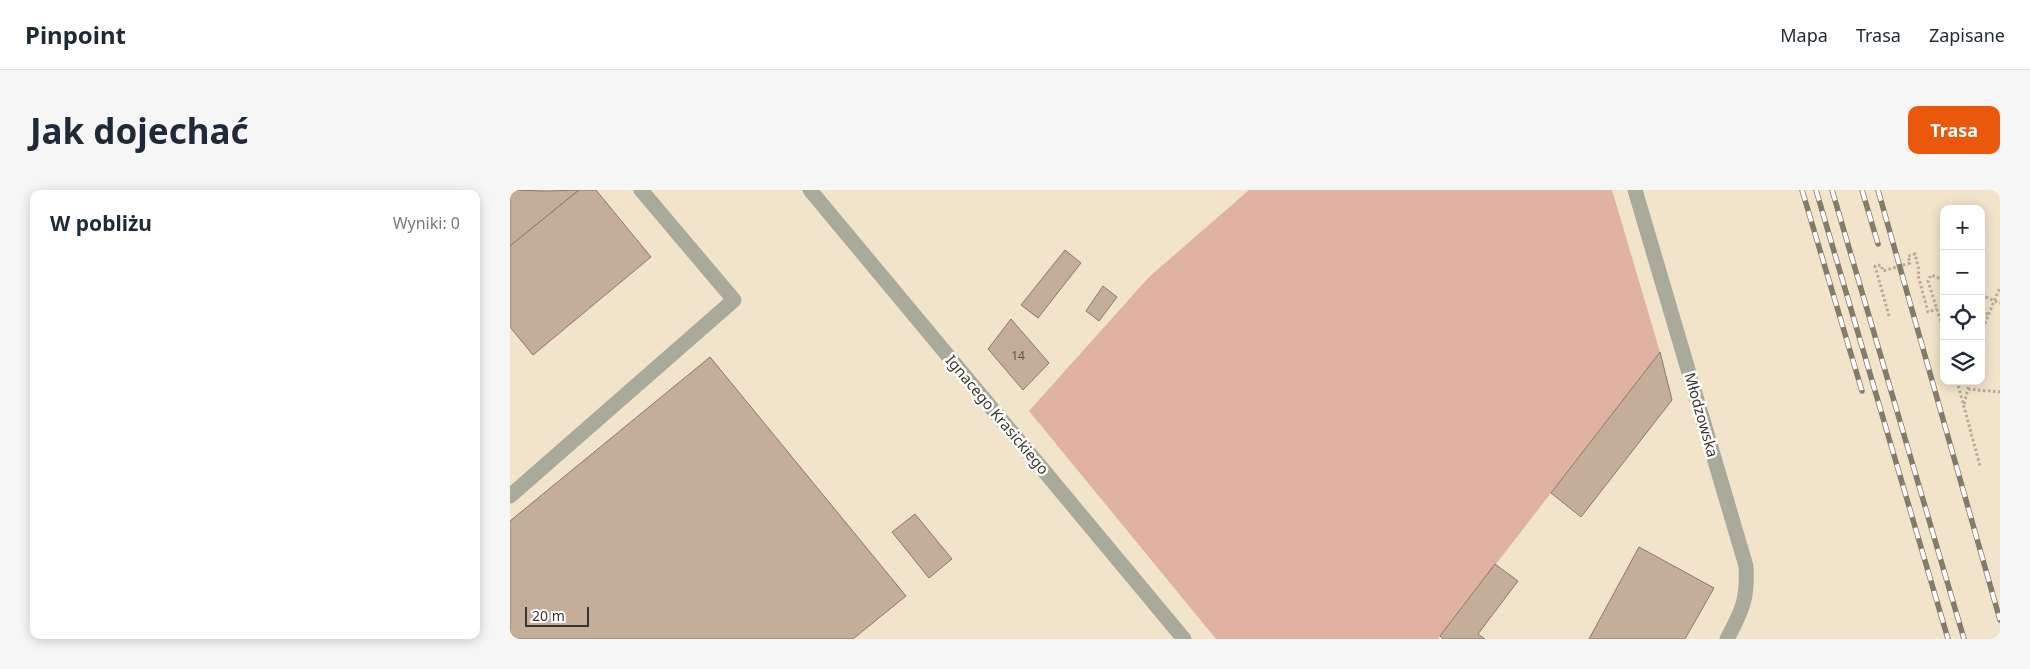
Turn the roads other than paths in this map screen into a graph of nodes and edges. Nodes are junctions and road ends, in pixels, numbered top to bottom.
1 (641, 190) edge
2 (810, 190) edge
3 (1635, 190) edge
4 (510, 496) edge
5 (1184, 639) edge
6 (1727, 639) edge

1 - 4 street
2 - 5 street, Ignacego Krasickiego
3 - 6 street, Młodzowska

